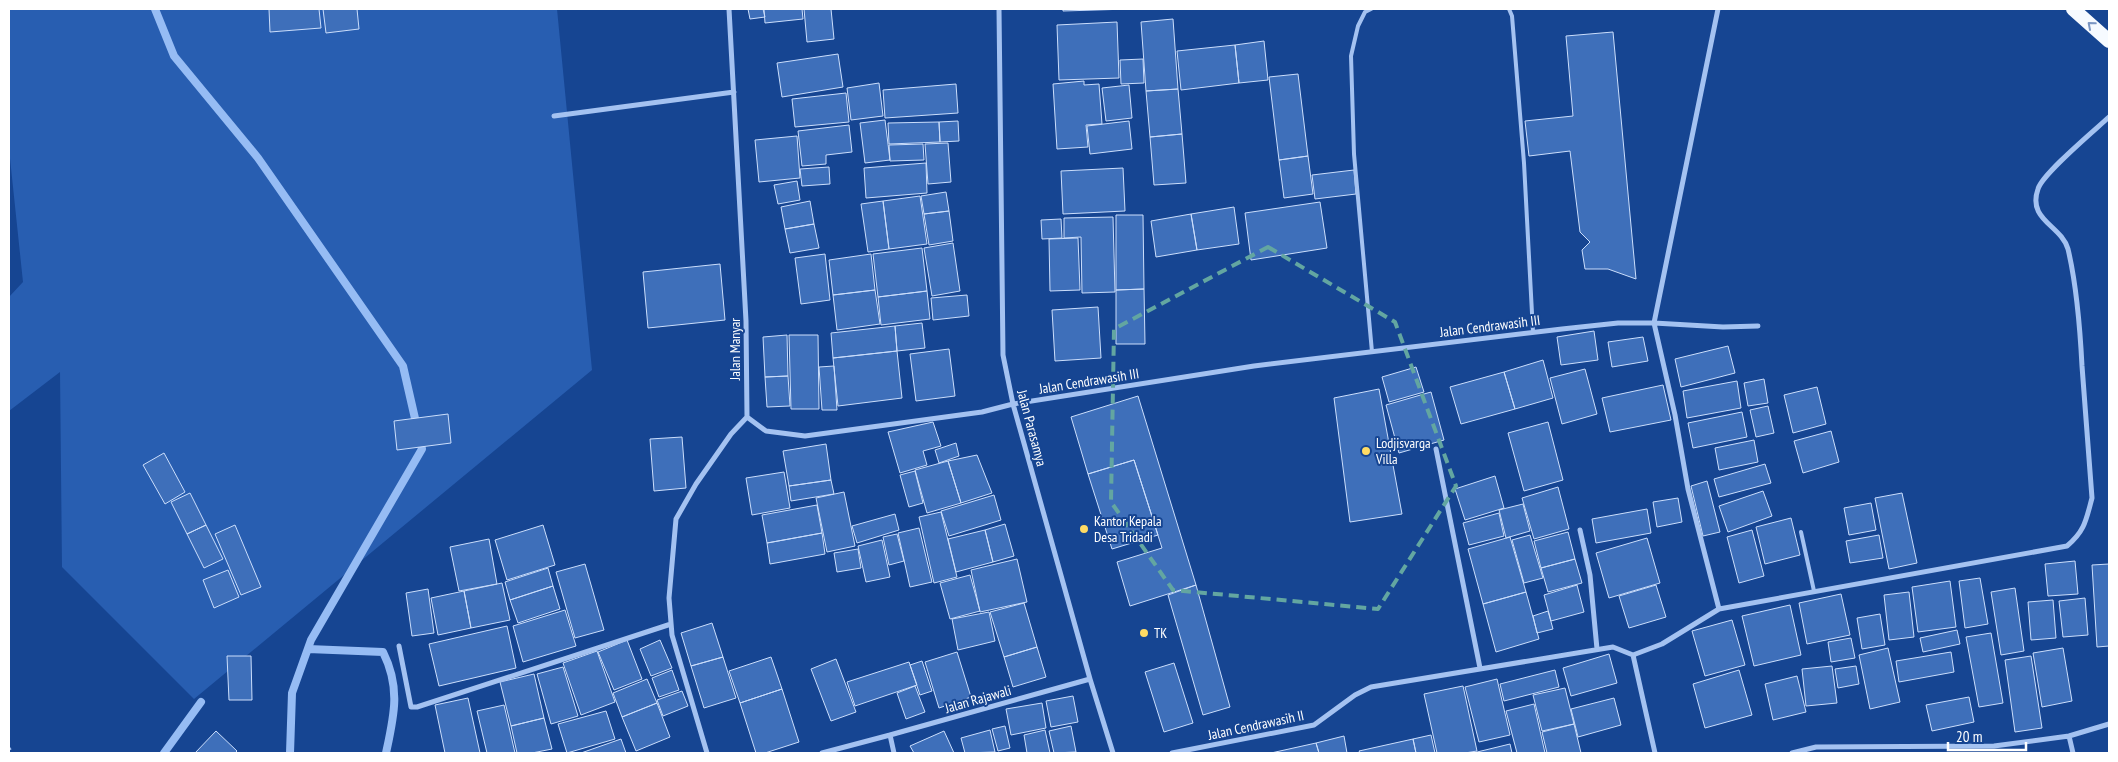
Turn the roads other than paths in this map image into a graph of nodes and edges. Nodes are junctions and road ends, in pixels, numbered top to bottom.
1 (730, 9) edge
2 (999, 9) edge
3 (1371, 9) edge
4 (1509, 9) edge
5 (1718, 9) edge
6 (2073, 9) edge
7 (2109, 40) edge
8 (734, 92) junction
9 (554, 116) dead end
10 (2109, 117) edge
11 (1654, 323) junction
12 (1758, 326) dead end
13 (1533, 332) junction
14 (1372, 352) junction
15 (1013, 404) junction
16 (747, 417) junction
17 (1436, 449) dead end
18 (1580, 530) dead end
19 (1802, 532) dead end
20 (1814, 591) junction
21 (1719, 609) junction
22 (671, 624) junction
23 (399, 646) dead end
24 (1597, 649) junction
25 (1633, 655) junction
26 (1480, 668) junction
27 (1090, 679) junction
28 (2109, 724) edge
29 (890, 735) junction
30 (2069, 736) junction
31 (707, 753) edge
32 (822, 753) edge
33 (894, 753) edge
34 (1113, 753) edge
35 (1172, 753) edge
36 (1654, 753) edge
37 (1792, 753) edge
38 (2073, 753) edge

1 - 8 street, Jalan Manyar
2 - 15 street, Jalan Parasamya
3 - 14 lane
4 - 13 lane
5 - 11 street
7 -> 6 highway
8 - 9 street
8 - 16 street, Jalan Manyar
10 - 20 street
11 - 12 street, Jalan Cendrawasih III
11 - 13 street, Jalan Cendrawasih III
11 - 21 street
13 - 14 street, Jalan Cendrawasih III
14 - 15 street, Jalan Cendrawasih III
15 - 16 street
15 - 27 street, Jalan Parasamya
16 - 22 street
17 - 26 street
18 - 24 street
19 - 20 lane
20 - 21 street
21 - 25 street
22 - 23 street
22 - 31 street
24 - 25 street, Jalan Cendrawasih II
24 - 26 street, Jalan Cendrawasih II
25 - 36 street
26 - 35 street, Jalan Cendrawasih II
27 - 29 street, Jalan Rajawali
27 - 34 street, Jalan Parasamya
28 - 30 street
29 - 32 street, Jalan Rajawali
29 - 33 street
30 - 37 street
30 - 38 street

